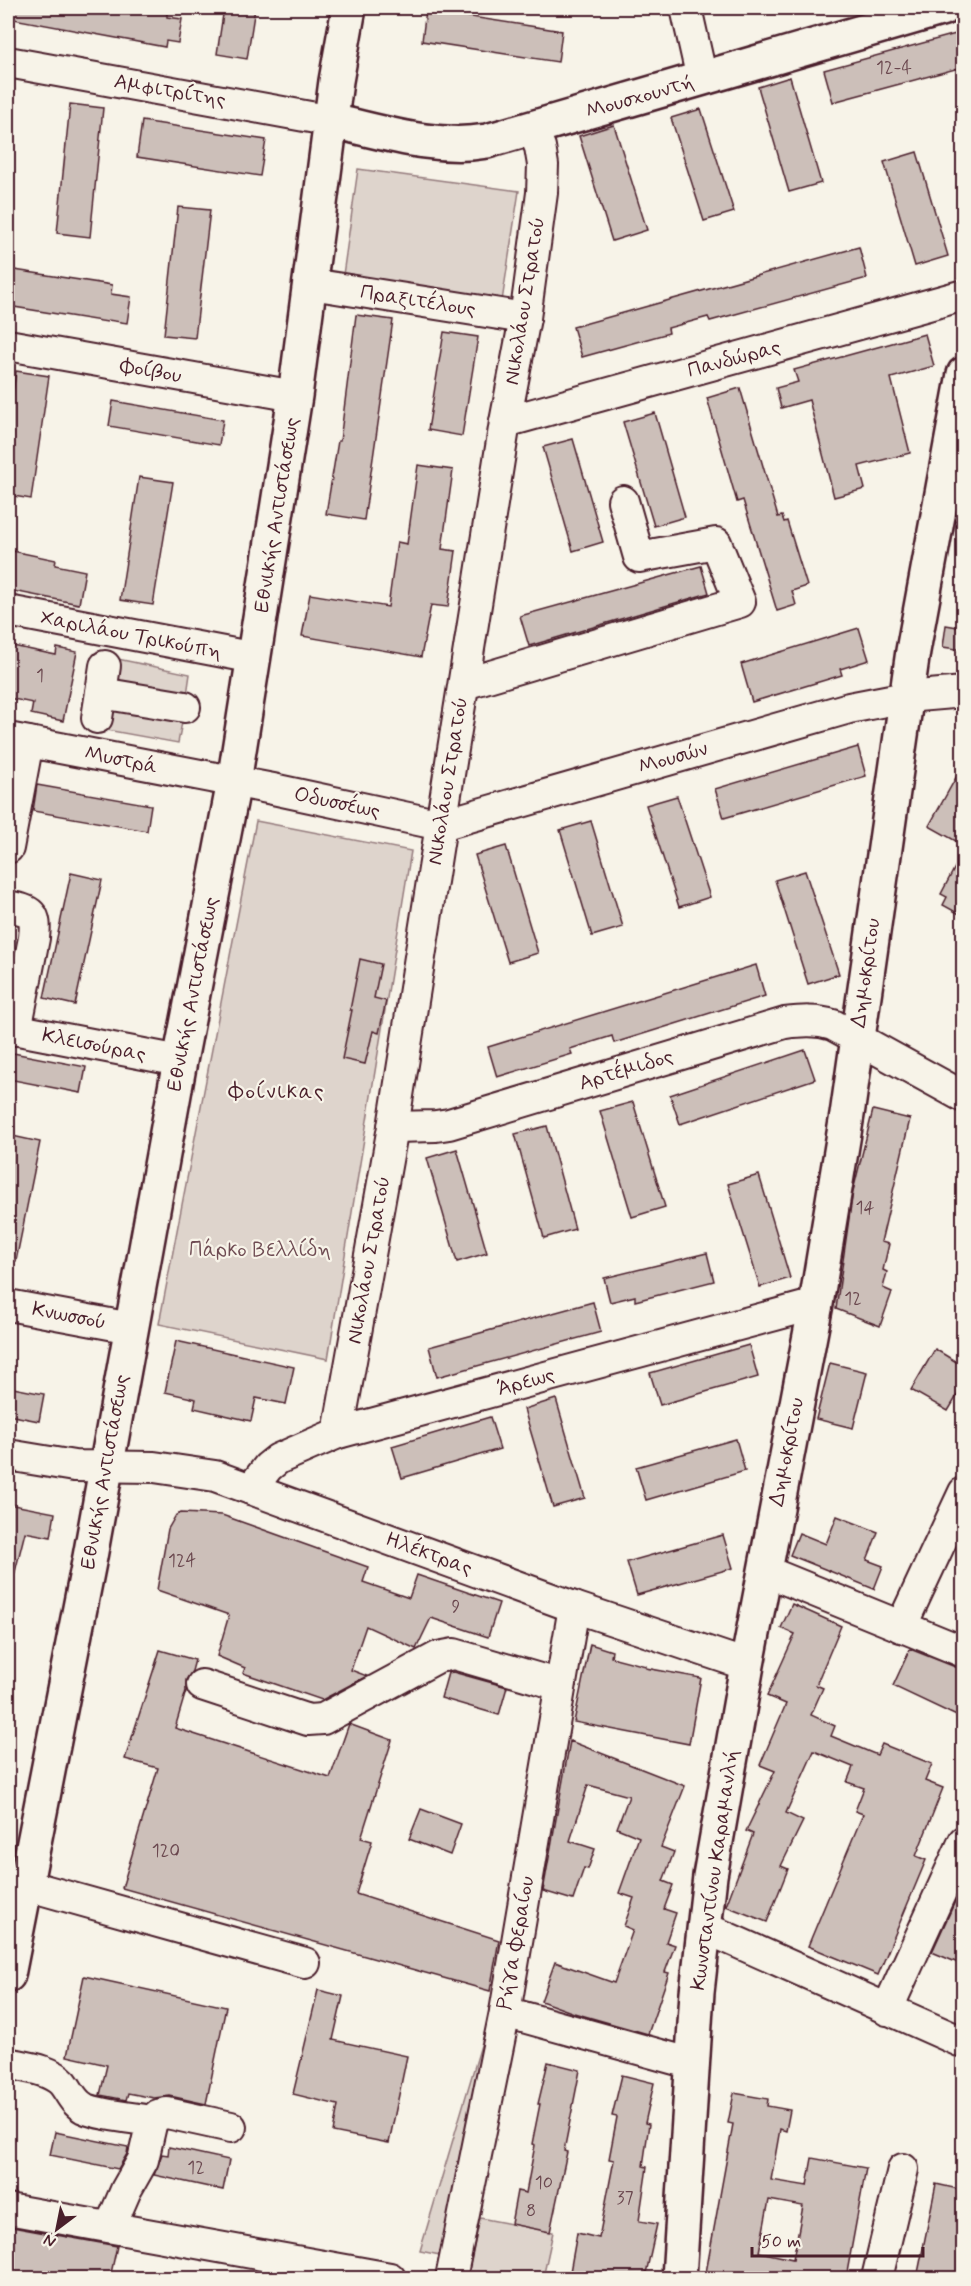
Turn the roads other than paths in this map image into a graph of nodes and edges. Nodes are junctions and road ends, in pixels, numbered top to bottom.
1 (349, 8) edge
2 (686, 8) edge
3 (944, 8) edge
4 (8, 62) edge
5 (702, 79) junction
6 (332, 121) junction
7 (532, 129) junction
8 (310, 285) junction
9 (963, 295) edge
10 (525, 318) junction
11 (8, 345) edge
12 (963, 374) edge
13 (295, 396) junction
14 (505, 422) junction
15 (623, 501) dead end
16 (8, 611) edge
17 (255, 658) junction
18 (464, 684) junction
19 (101, 692) dead end
20 (963, 692) edge
21 (906, 697) junction
22 (185, 707) dead end
23 (18, 740) edge
24 (234, 782) junction
25 (441, 825) junction
26 (8, 848) edge
27 (8, 906) edge
28 (12, 1029) edge
29 (857, 1037) junction
30 (180, 1061) junction
31 (963, 1097) edge
32 (393, 1127) junction
33 (816, 1304) junction
34 (8, 1305) edge
35 (131, 1328) junction
36 (338, 1433) junction
37 (8, 1455) edge
38 (106, 1466) junction
39 (251, 1489) junction
40 (960, 1508) edge
41 (765, 1572) junction
42 (574, 1606) junction
43 (901, 1627) junction
44 (963, 1652) edge
45 (747, 1665) junction
46 (202, 1685) dead end
47 (560, 1685) junction
48 (963, 1841) edge
49 (17, 1882) edge
50 (703, 1927) junction
51 (305, 1963) dead end
52 (8, 1975) edge
53 (887, 2010) junction
54 (505, 2012) junction
55 (963, 2043) edge
56 (8, 2063) edge
57 (693, 2064) junction
58 (152, 2121) junction
59 (231, 2127) dead end
60 (903, 2169) dead end
61 (8, 2209) edge
62 (110, 2227) junction
63 (390, 2278) edge
64 (451, 2278) edge
65 (679, 2278) edge
66 (877, 2278) edge

1 - 6 main road, Εθνικής Αντιστάσεως
2 - 5 street
3 - 5 main road, Μουσχουντή
4 - 6 street, Αμφιτρίτης
5 - 7 main road, Μουσχουντή
6 - 7 main road, Μουσχουντή
6 - 8 main road, Εθνικής Αντιστάσεως
7 - 10 street, Νικολάου Στρατού
8 - 10 street, Πραξιτέλους
8 - 13 main road, Εθνικής Αντιστάσεως
9 - 14 street, Πανδώρας
10 - 14 street, Νικολάου Στρατού
11 - 13 street, Φοίβου
12 - 21 main road, Δημοκρίτου
13 - 17 main road, Εθνικής Αντιστάσεως
14 - 18 street, Νικολάου Στρατού
15 - 18 street
16 - 17 street, Χαριλάου Τρικούπη
17 - 24 main road, Εθνικής Αντιστάσεως
18 - 25 street, Νικολάου Στρατού
19 - 22 street
20 - 21 street, Μουσών
21 - 25 street, Μουσών
21 - 29 main road, Δημοκρίτου
23 - 24 street, Μυστρά
23 - 26 street
24 - 25 street, Οδυσσέως
24 - 30 main road, Εθνικής Αντιστάσεως
25 - 32 street, Νικολάου Στρατού
27 - 28 street
28 - 30 street, Κλεισούρας
29 - 31 street, Αρτέμιδος
29 - 32 street, Αρτέμιδος
29 - 33 main road, Δημοκρίτου
30 - 35 main road, Εθνικής Αντιστάσεως
32 - 36 street, Νικολάου Στρατού
33 - 36 street, Άρεως
33 - 41 main road, Δημοκρίτου
34 - 35 street, Κνωσσού
35 - 38 main road, Εθνικής Αντιστάσεως
36 - 39 street, Άρεως
37 - 38 street, Ηλέκτρας
38 - 39 street, Ηλέκτρας
38 - 49 main road, Εθνικής Αντιστάσεως
39 - 42 street, Ηλέκτρας
40 - 43 street
41 - 43 street
41 - 45 main road, Κωνσταντίνου Καραμανλή
42 - 45 street, Ηλέκτρας
42 - 47 street, Ρήγα Φεραίου
43 - 44 street
45 - 50 main road, Κωνσταντίνου Καραμανλή
46 - 47 street
47 - 54 street, Ρήγα Φεραίου
48 - 53 street
49 - 51 street
49 - 52 main road, Εθνικής Αντιστάσεως
50 - 53 street
50 - 57 main road, Κωνσταντίνου Καραμανλή
53 - 55 street
54 - 57 street
54 - 64 street, Ρήγα Φεραίου
56 - 58 street
57 - 65 main road, Κωνσταντίνου Καραμανλή
58 - 59 street
58 - 62 street
60 - 66 street
61 - 62 street
62 - 63 street

